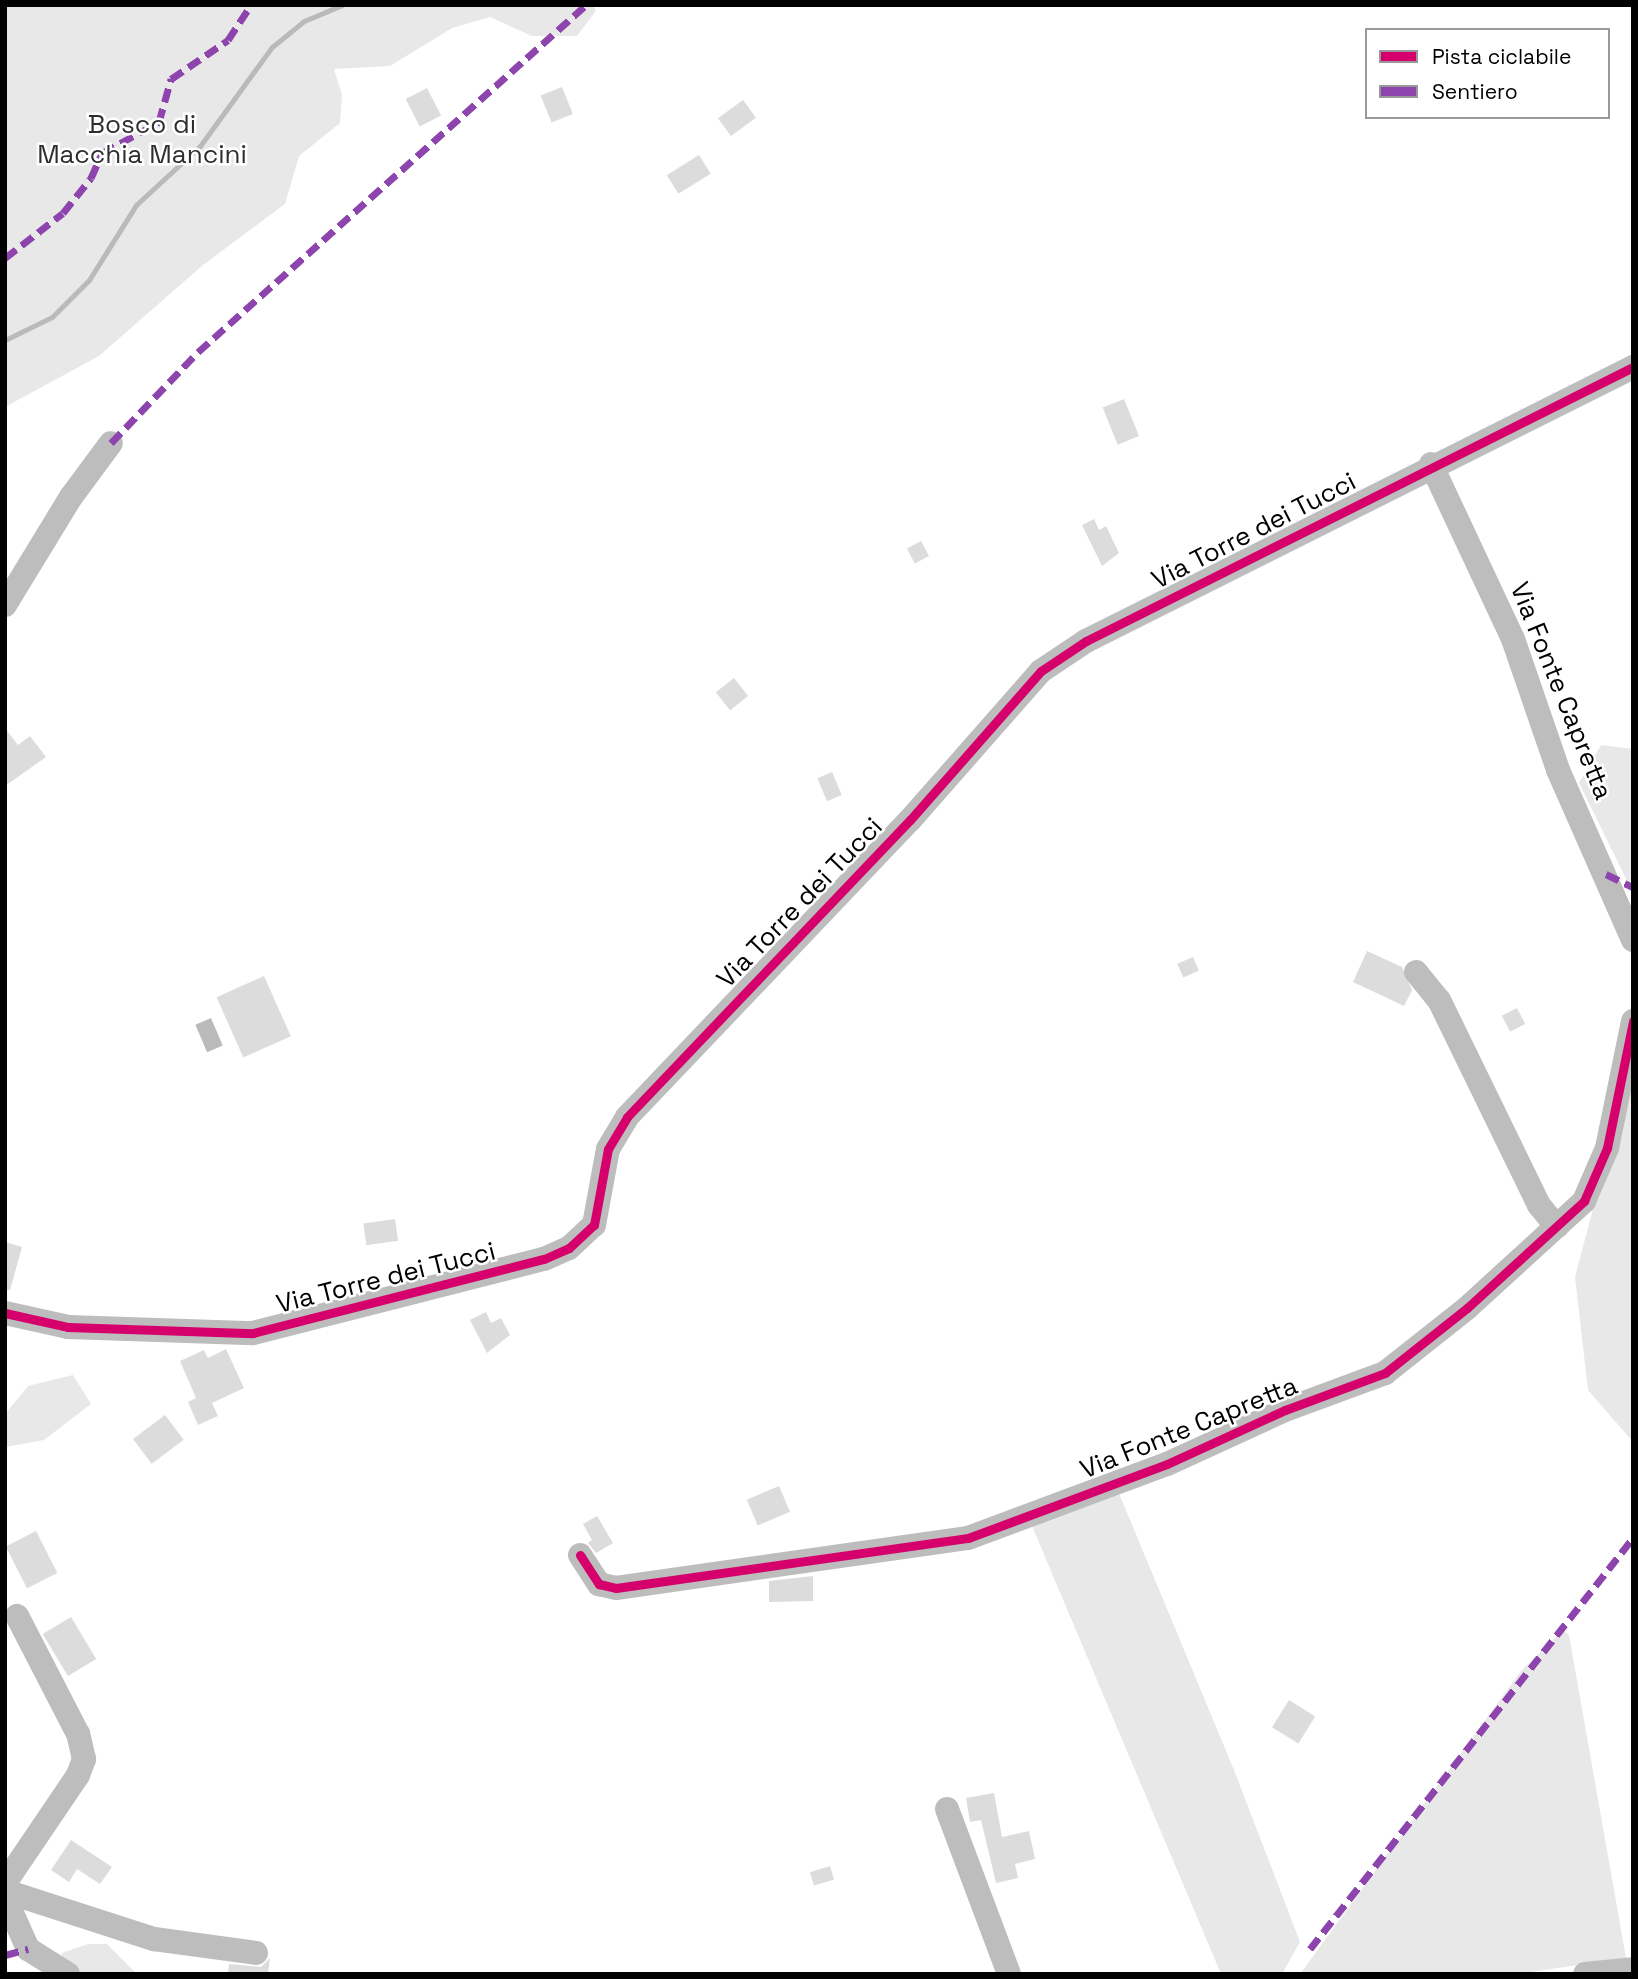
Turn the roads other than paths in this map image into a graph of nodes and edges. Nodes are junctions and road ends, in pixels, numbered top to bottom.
1 (1633, 367) edge
2 (111, 443) dead end
3 (1431, 464) junction
4 (5, 605) edge
5 (1633, 940) edge
6 (1416, 972) dead end
7 (1633, 1020) edge
8 (1556, 1227) junction
9 (5, 1313) edge
10 (580, 1555) dead end
11 (17, 1616) dead end
12 (947, 1810) dead end
13 (5, 1883) edge
14 (5, 1891) edge
15 (5, 1897) edge
16 (256, 1953) dead end
17 (1633, 1969) edge
18 (68, 1974) edge
19 (1009, 1974) edge
20 (1585, 1974) edge

1 - 3 street, Via Torre dei Tucci
2 - 4 street
3 - 5 street, Via Fonte Capretta
3 - 9 street, Via Torre dei Tucci
6 - 8 street
7 - 8 street, Via Fonte Capretta
8 - 10 street, Via Fonte Capretta
11 - 13 street
12 - 19 street
14 - 16 street
15 - 18 street
17 - 20 street

